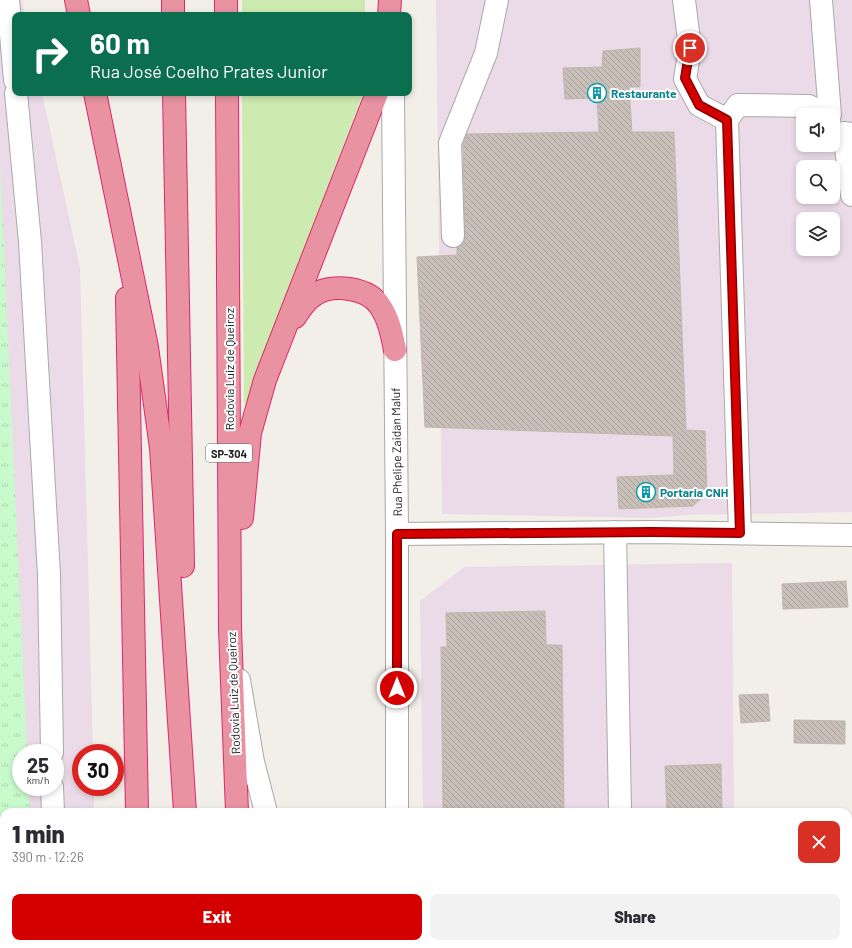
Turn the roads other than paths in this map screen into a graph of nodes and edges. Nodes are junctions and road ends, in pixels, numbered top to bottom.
1 (8, 0) edge
2 (76, 0) edge
3 (173, 0) edge
4 (226, 0) edge
5 (392, 0) edge
6 (496, 0) edge
7 (684, 0) edge
8 (821, 0) edge
9 (78, 12) edge
10 (173, 12) edge
11 (226, 12) edge
12 (390, 12) edge
13 (393, 12) edge
14 (6, 45) edge
15 (12, 68) edge
16 (16, 96) edge
17 (96, 96) edge
18 (174, 96) edge
19 (226, 96) edge
20 (376, 96) edge
21 (393, 96) edge
22 (813, 108) edge
23 (829, 108) edge
24 (727, 120) junction
25 (843, 129) edge
26 (852, 195) edge
27 (453, 236) dead end
28 (126, 245) junction
29 (282, 336) junction
30 (395, 350) junction
31 (615, 532) junction
32 (740, 533) junction
33 (397, 534) junction
34 (852, 535) edge
35 (230, 629) junction
36 (52, 744) edge
37 (52, 796) edge
38 (53, 808) edge
39 (137, 808) edge
40 (186, 808) edge
41 (186, 808) edge
42 (237, 808) edge
43 (265, 808) edge
44 (397, 808) edge
45 (620, 808) edge

1 - 14 street
2 - 9 highway
3 - 10 highway
4 - 11 highway
5 - 12 highway
5 - 13 street
6 - 27 street
7 - 24 street
8 - 23 street
14 - 15 street
16 - 36 street
17 - 28 highway
18 - 41 highway
19 - 35 highway, Rodovia Luiz de Queiroz / SP-304
20 - 29 highway
21 - 30 street, Rua Phelipe Zaidan Maluf
22 - 24 street
24 - 32 street
25 - 26 street
28 - 39 highway
28 - 40 highway
29 - 30 highway
29 - 35 highway
30 - 33 street, Rua Phelipe Zaidan Maluf
31 - 32 street
31 - 33 street
31 - 45 street
32 - 34 street
33 - 44 street, Rua Phelipe Zaidan Maluf
35 - 42 highway, Rodovia Luiz de Queiroz / SP-304
35 - 43 street
37 - 38 street

